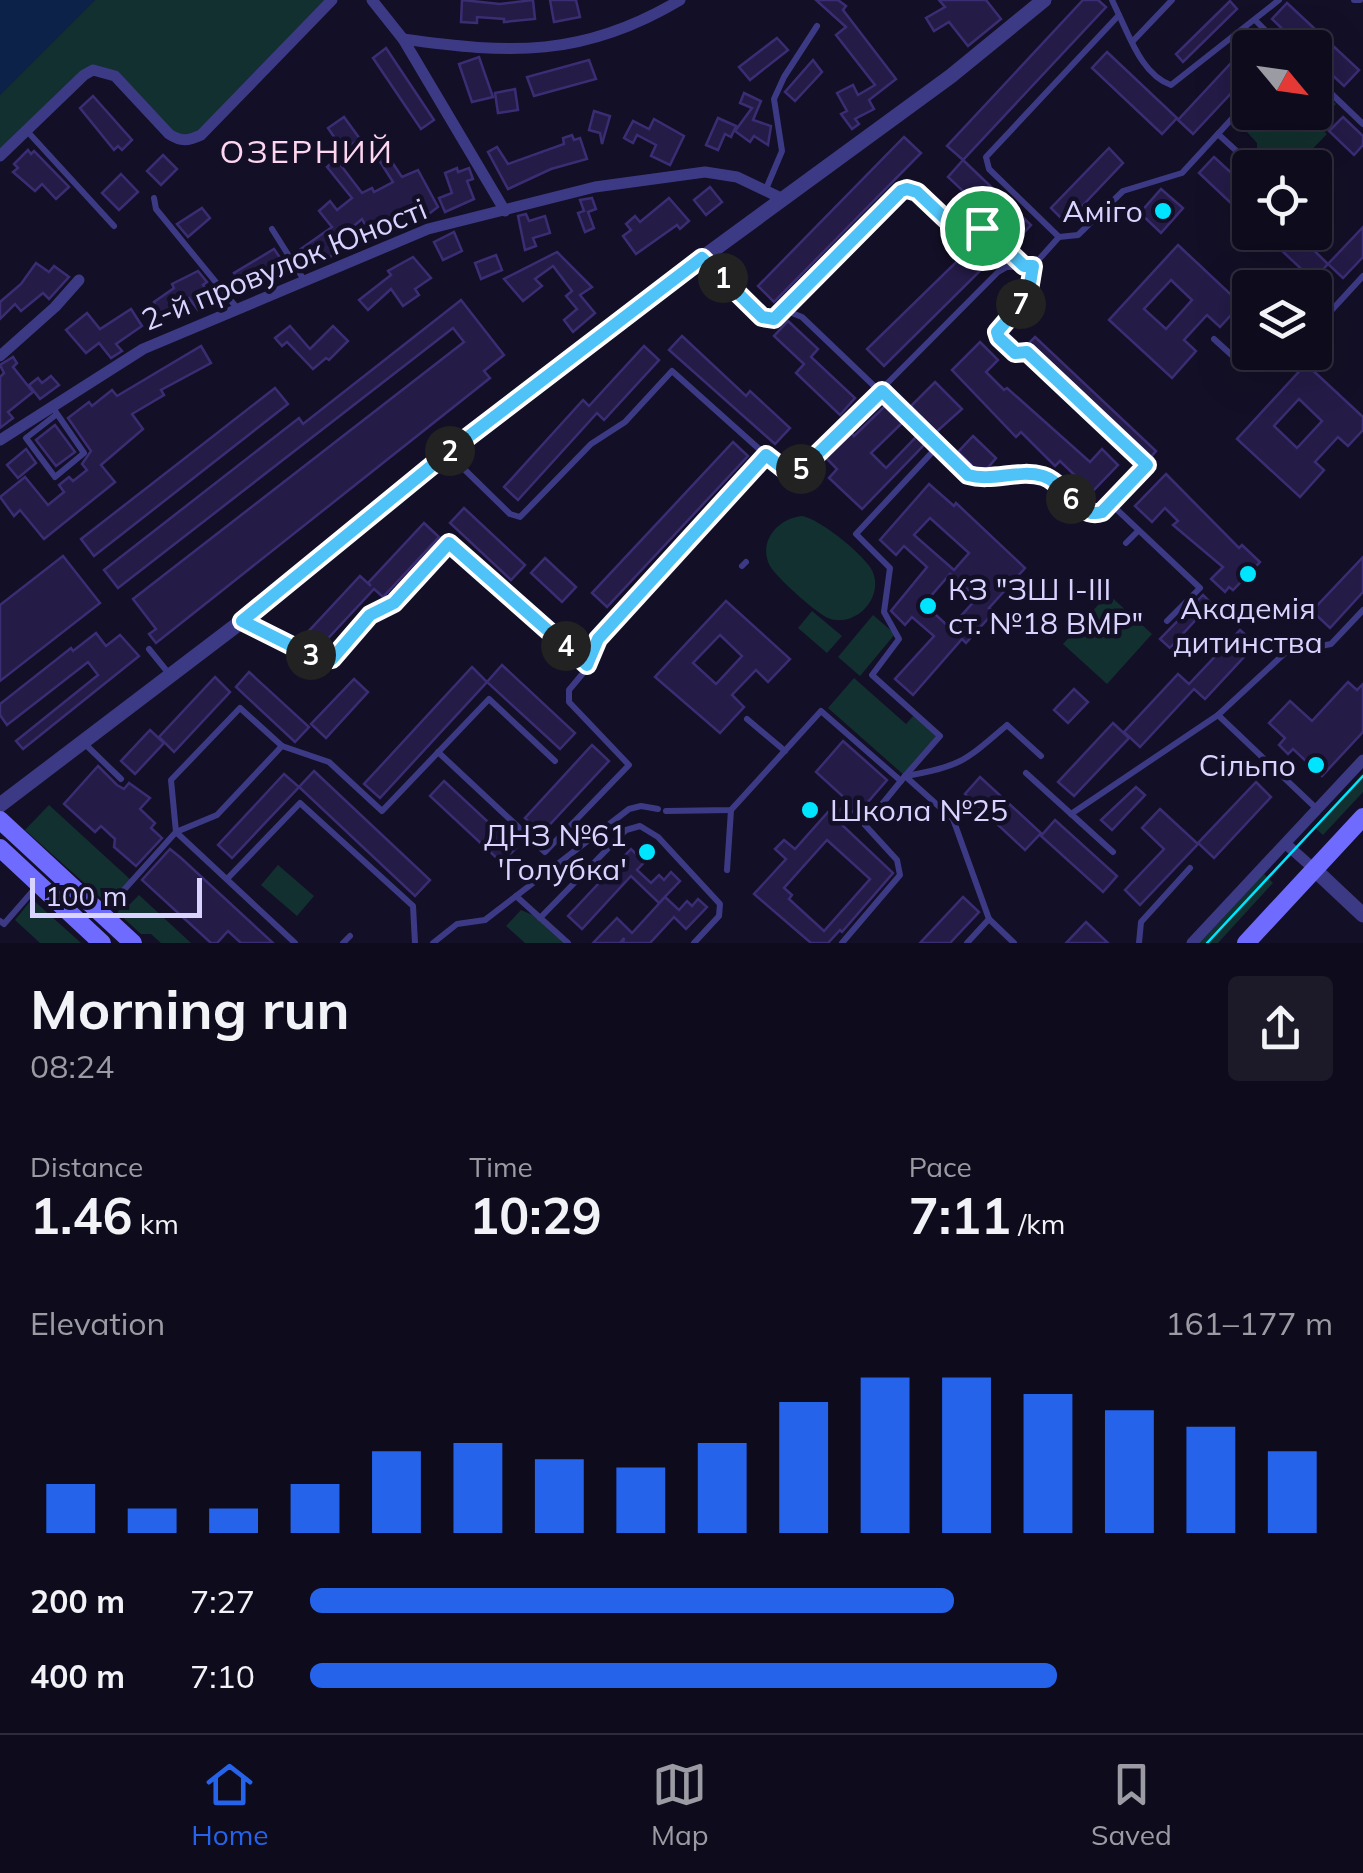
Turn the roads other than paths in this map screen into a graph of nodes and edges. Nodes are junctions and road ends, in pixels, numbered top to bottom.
1 (332, 0) edge
2 (372, 0) edge
3 (680, 0) edge
4 (1044, 0) edge
5 (1112, 0) edge
6 (1172, 0) edge
7 (1279, 0) edge
8 (1119, 14) junction
9 (1254, 20) junction
10 (816, 26) dead end
11 (1264, 30) edge
12 (403, 40) junction
13 (1132, 42) junction
14 (1332, 94) edge
15 (1232, 119) edge
16 (1363, 124) edge
17 (26, 130) junction
18 (1218, 134) junction
19 (1235, 150) edge
20 (0, 156) edge
21 (766, 190) junction
22 (154, 198) dead end
23 (783, 199) junction
24 (505, 211) junction
25 (114, 226) dead end
26 (272, 229) dead end
27 (1060, 237) junction
28 (702, 258) junction
29 (1028, 266) junction
30 (1363, 276) edge
31 (79, 280) dead end
32 (304, 281) junction
33 (238, 309) junction
34 (1332, 310) edge
35 (781, 312) junction
36 (1214, 339) dead end
37 (0, 356) edge
38 (1232, 356) edge
39 (882, 391) junction
40 (55, 411) junction
41 (0, 440) edge
42 (937, 447) junction
43 (451, 450) junction
44 (766, 455) junction
45 (1111, 504) junction
46 (1138, 531) junction
47 (1126, 544) dead end
48 (1363, 610) edge
49 (242, 621) junction
50 (1167, 621) dead end
51 (149, 649) dead end
52 (587, 665) junction
53 (171, 676) junction
54 (1218, 716) junction
55 (747, 719) dead end
56 (84, 744) junction
57 (282, 746) junction
58 (785, 751) junction
59 (438, 752) junction
60 (1041, 756) dead end
61 (1363, 760) edge
62 (556, 762) dead end
63 (1026, 774) dead end
64 (903, 778) junction
65 (121, 779) dead end
66 (0, 805) edge
67 (731, 810) junction
68 (1318, 810) junction
69 (1071, 814) junction
70 (1363, 817) edge
71 (0, 820) edge
72 (176, 832) junction
73 (1286, 844) junction
74 (0, 848) edge
75 (1113, 852) dead end
76 (1190, 868) dead end
77 (727, 870) dead end
78 (1314, 870) junction
79 (227, 879) junction
80 (39, 884) junction
81 (516, 896) junction
82 (102, 914) junction
83 (1363, 915) edge
84 (540, 918) junction
85 (989, 919) junction
86 (0, 920) edge
87 (102, 943) edge
88 (133, 943) edge
89 (295, 943) edge
90 (415, 943) edge
91 (437, 943) edge
92 (568, 943) edge
93 (694, 943) edge
94 (842, 943) edge
95 (967, 943) edge
96 (1014, 943) edge
97 (1140, 943) edge
98 (1192, 943) edge
99 (1246, 943) edge

1 - 17 street
2 - 12 street
3 - 12 street
4 - 23 street
5 - 8 lane
6 - 13 lane
7 - 9 lane
8 - 13 lane
8 - 27 lane
9 - 11 lane
9 - 13 lane
10 - 21 lane
12 - 24 street
14 - 16 lane
15 - 18 lane
17 - 20 street
17 - 25 lane
18 - 19 lane
18 - 27 lane
21 - 23 street, 2-й провулок Юності
21 - 24 street, 2-й провулок Юності
22 - 33 lane
23 - 28 street
24 - 32 street, 2-й провулок Юності
26 - 32 lane
27 - 29 lane
28 - 35 lane
28 - 43 street
29 - 35 lane
29 - 39 lane
29 - 45 lane
30 - 34 lane
31 - 37 street
32 - 33 street, 2-й провулок Юності
33 - 40 street, 2-й провулок Юності
35 - 39 lane
36 - 38 lane
39 - 42 lane
39 - 44 lane
40 - 40 lane
40 - 41 street, 2-й провулок Юності
42 - 45 lane
42 - 64 lane
43 - 44 lane
43 - 49 street
44 - 52 lane
45 - 46 lane
46 - 47 lane
46 - 50 lane
48 - 54 lane
49 - 52 lane
49 - 53 street
51 - 53 lane
52 - 59 lane
53 - 56 street
54 - 68 lane
54 - 69 lane
55 - 58 lane
56 - 65 lane
56 - 66 street
57 - 59 lane
57 - 72 lane
57 - 72 lane
58 - 64 lane
58 - 67 lane
59 - 62 lane
60 - 64 lane
61 - 68 street
63 - 69 lane
64 - 85 lane
64 - 94 lane
67 - 77 lane
67 - 81 lane
68 - 73 street
69 - 75 lane
70 - 78 main road
71 - 82 main road
72 - 79 lane
72 - 82 lane
73 - 78 street
73 - 98 street
74 - 80 main road
76 - 97 lane
78 - 83 street
78 - 99 main road
79 - 89 lane
79 - 90 lane
80 - 86 lane
80 - 87 main road
81 - 84 lane
81 - 91 lane
82 - 88 main road
84 - 92 lane
84 - 93 lane
85 - 95 lane
85 - 96 lane

